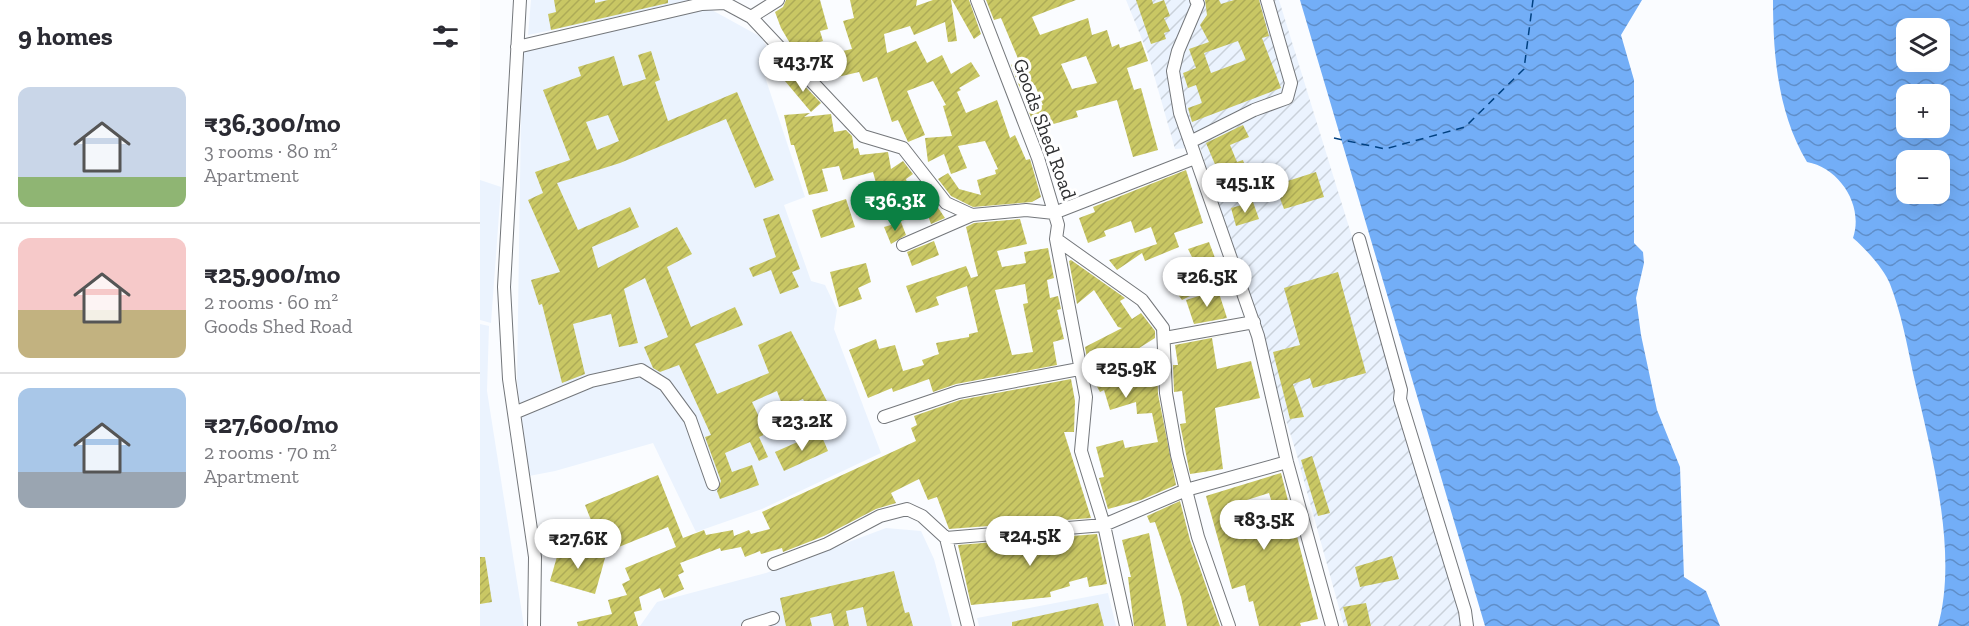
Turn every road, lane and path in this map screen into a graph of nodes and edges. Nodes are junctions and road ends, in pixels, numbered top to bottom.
1 (520, 0) edge
2 (778, 0) edge
3 (976, 0) edge
4 (1197, 0) edge
5 (1267, 0) edge
6 (737, 4) edge
7 (751, 17) junction
8 (517, 47) junction
9 (1190, 142) junction
10 (1195, 158) junction
11 (1054, 213) junction
12 (972, 214) junction
13 (1056, 239) junction
14 (1359, 239) dead end
15 (903, 245) dead end
16 (1254, 322) junction
17 (1165, 338) junction
18 (1079, 369) junction
19 (514, 413) junction
20 (884, 417) dead end
21 (1287, 462) junction
22 (713, 484) dead end
23 (1186, 490) junction
24 (1104, 525) junction
25 (946, 538) junction
26 (774, 564) dead end
27 (773, 618) dead end
28 (534, 626) edge
29 (748, 626) edge
30 (968, 626) edge
31 (1126, 626) edge
32 (1229, 626) edge
33 (1332, 626) edge
34 (1467, 626) edge

1 - 8 street
2 - 7 street
3 - 11 street, Goods Shed Road
4 - 9 street
5 - 9 street
6 - 7 street
6 - 8 street
7 - 12 street
8 - 19 street
9 - 10 street
10 - 11 street
10 - 16 street
11 - 12 street
11 - 13 street, Goods Shed Road
12 - 15 street
13 - 17 street
13 - 18 street, Goods Shed Road
14 - 34 street
16 - 17 street
16 - 21 street
17 - 23 street
18 - 20 street
18 - 24 street, Goods Shed Road
19 - 22 street
19 - 28 street
21 - 23 street
21 - 33 street
23 - 24 street
23 - 32 street
24 - 25 street
24 - 31 street, Goods Shed Road
25 - 26 street
25 - 30 street
27 - 29 street

